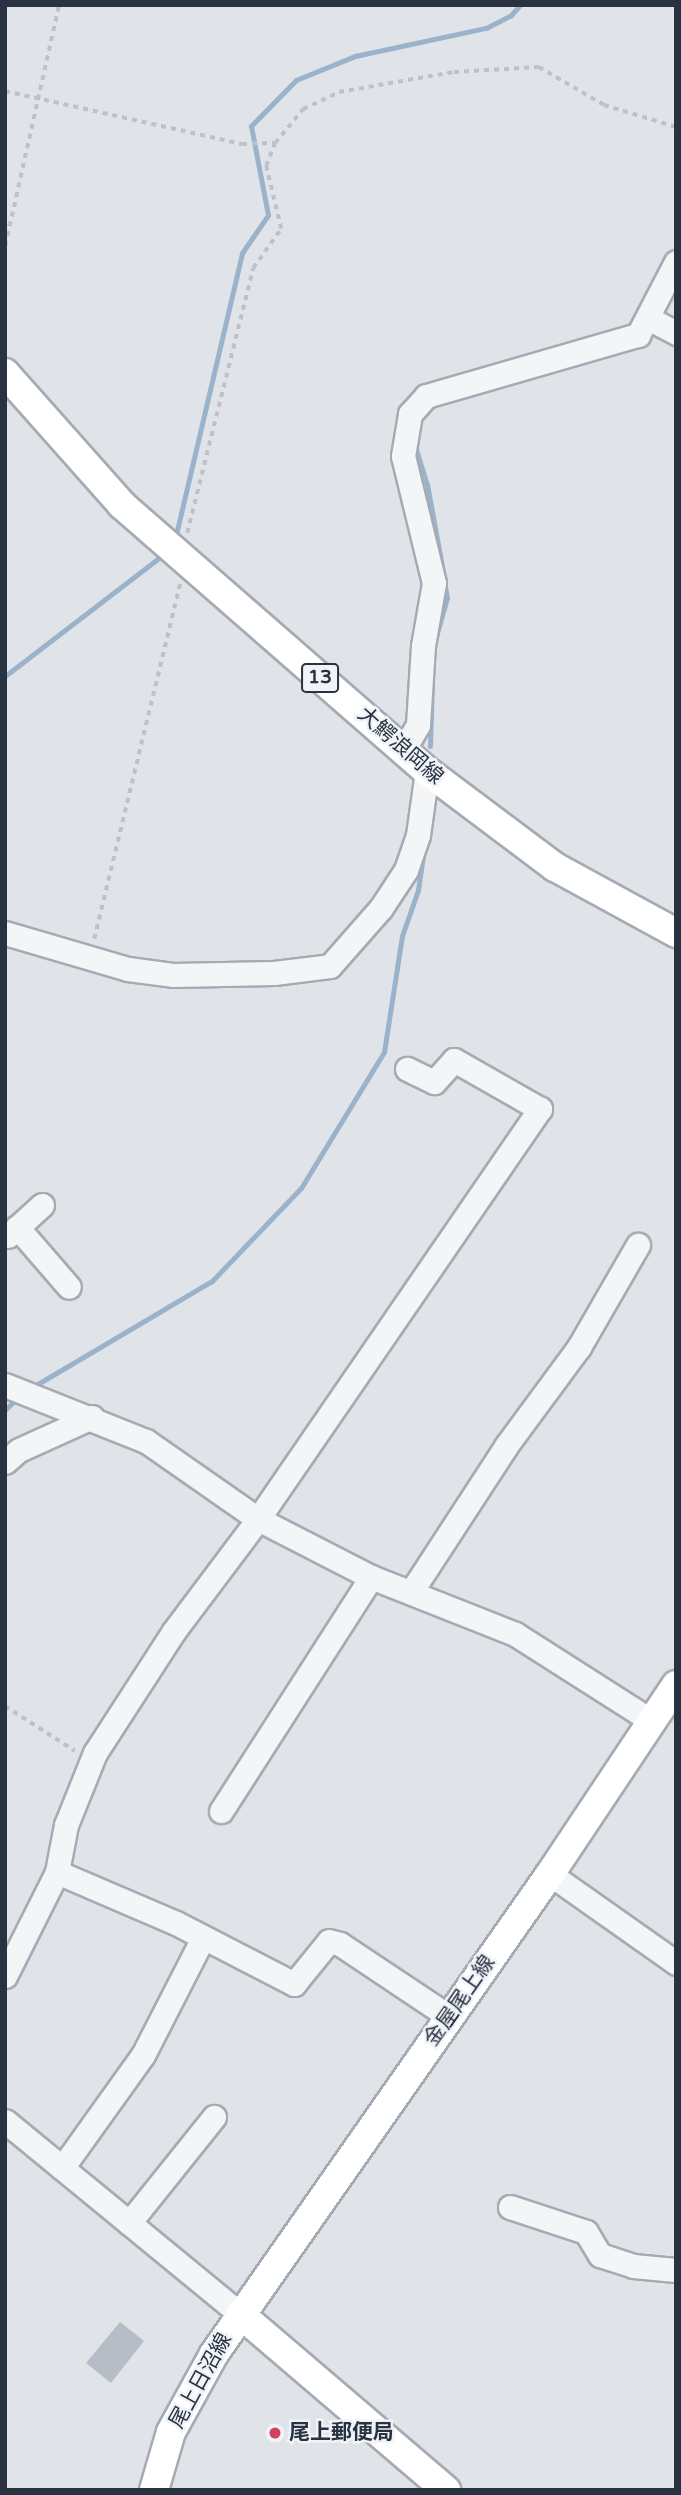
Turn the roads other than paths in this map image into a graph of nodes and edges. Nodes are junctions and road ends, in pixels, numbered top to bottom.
1 (676, 262) edge
2 (648, 318) junction
3 (676, 333) edge
4 (5, 373) edge
5 (404, 749) junction
6 (427, 771) junction
7 (5, 933) edge
8 (676, 933) edge
9 (407, 1069) dead end
10 (41, 1205) dead end
11 (11, 1233) edge
12 (638, 1245) dead end
13 (69, 1287) dead end
14 (10, 1391) edge
15 (92, 1417) junction
16 (5, 1462) edge
17 (258, 1519) junction
18 (371, 1577) junction
19 (411, 1592) junction
20 (676, 1685) edge
21 (650, 1720) junction
22 (221, 1811) dead end
23 (57, 1872) junction
24 (550, 1874) junction
25 (203, 1938) junction
26 (676, 1963) edge
27 (5, 1976) edge
28 (448, 2017) junction
29 (214, 2117) dead end
30 (5, 2121) edge
31 (62, 2168) junction
32 (510, 2207) dead end
33 (129, 2223) junction
34 (676, 2270) edge
35 (240, 2314) junction
36 (155, 2490) edge
37 (446, 2490) edge

1 - 2 street
2 - 3 street
2 - 5 street
4 - 5 main road, 大鰐浪岡線 / 13
5 - 6 main road, 大鰐浪岡線 / 13
6 - 7 street
6 - 8 main road, 大鰐浪岡線 / 13
9 - 17 street
10 - 11 street
11 - 13 street
12 - 19 street
14 - 15 street
15 - 16 street
15 - 17 street
17 - 18 street
17 - 23 street
18 - 19 street
18 - 22 street
19 - 21 street
20 - 21 main road, 金屋尾上線
21 - 24 main road, 金屋尾上線
23 - 25 street
23 - 27 street
24 - 26 street
24 - 28 main road, 金屋尾上線
25 - 28 street
25 - 31 street
28 - 35 main road, 金屋尾上線
29 - 33 street
30 - 31 street
31 - 33 street
32 - 34 street
33 - 35 street
35 - 36 main road, 尾上日沼線
35 - 37 main road

